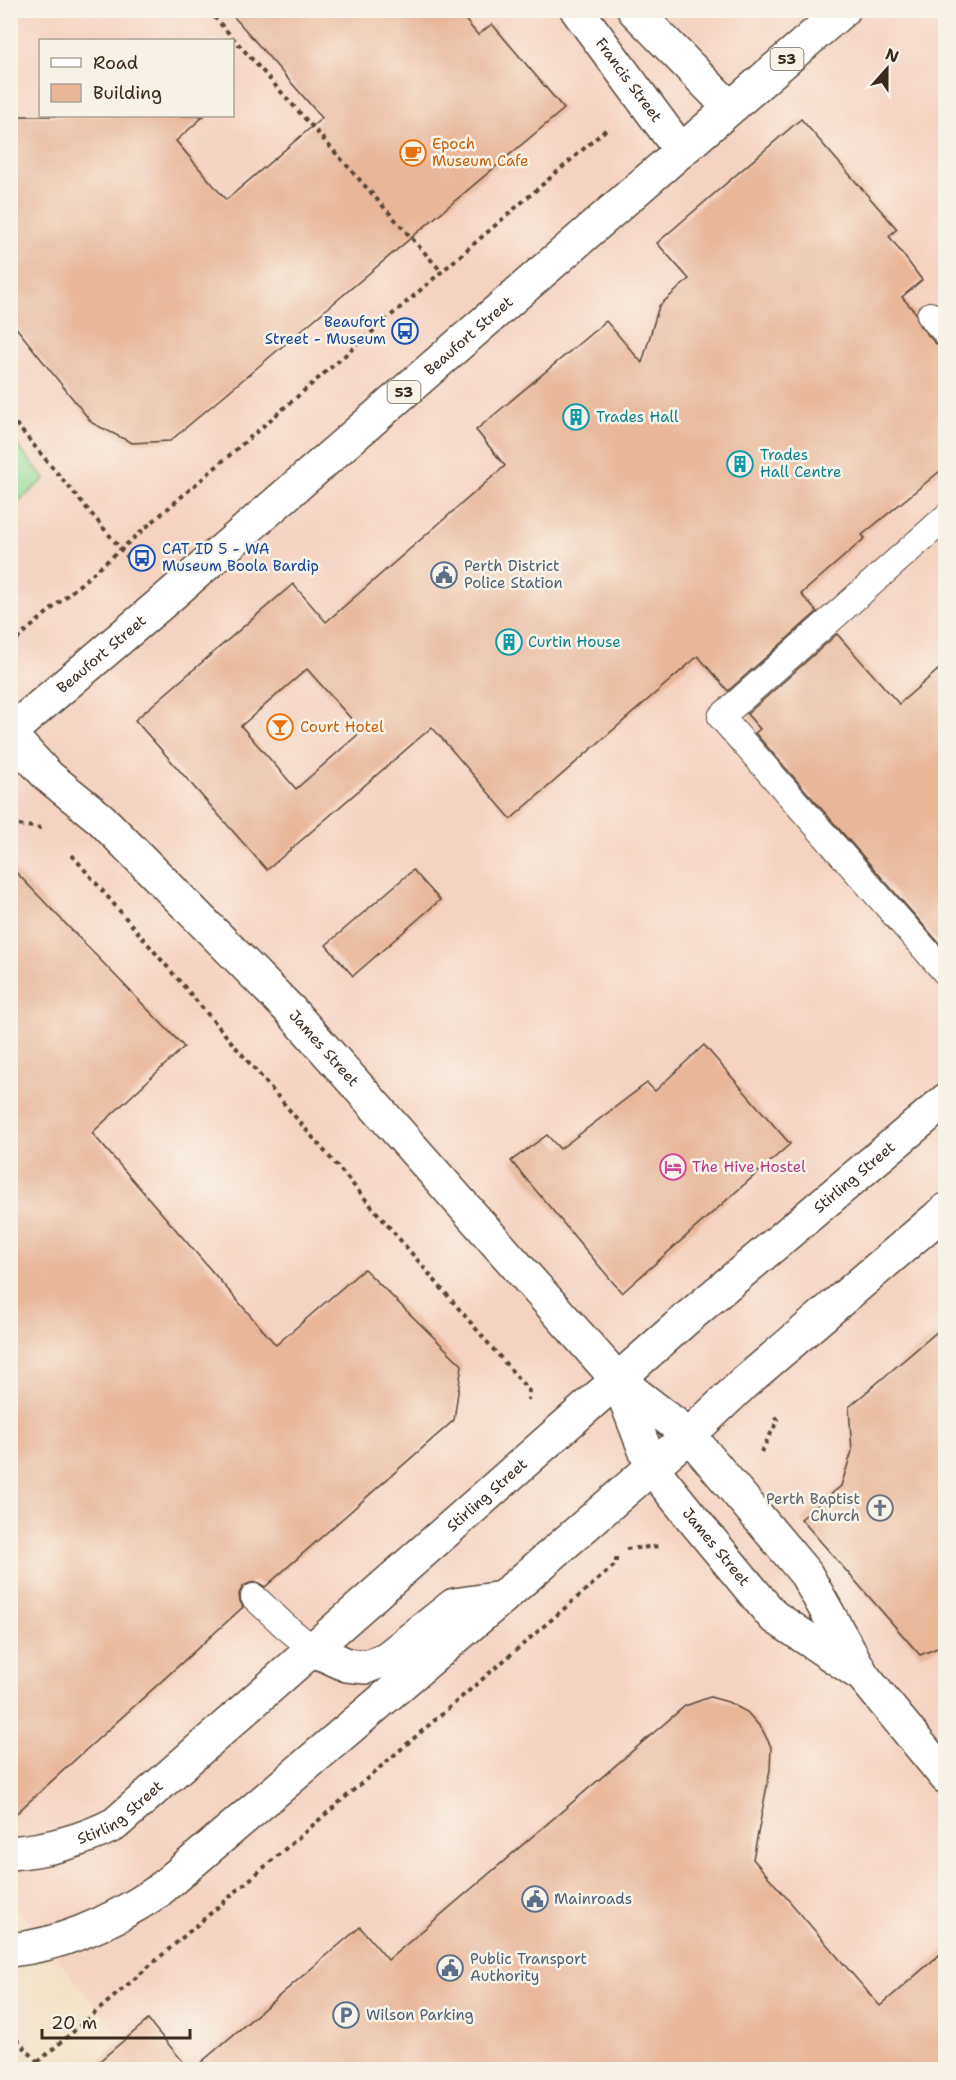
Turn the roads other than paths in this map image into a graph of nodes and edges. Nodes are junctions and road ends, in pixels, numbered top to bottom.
1 (577, 10) edge
2 (634, 10) edge
3 (843, 10) edge
4 (730, 108) junction
5 (681, 151) junction
6 (945, 517) edge
7 (10, 733) edge
8 (945, 973) edge
9 (945, 1100) edge
10 (945, 1210) edge
11 (618, 1380) junction
12 (689, 1435) junction
13 (652, 1468) junction
14 (254, 1597) dead end
15 (502, 1598) junction
16 (314, 1650) junction
17 (863, 1676) junction
18 (945, 1777) edge
19 (10, 1853) edge
20 (10, 1950) edge

1 - 5 street, Francis Street
2 - 4 street
3 - 4 street, Beaufort Street / 53
4 - 5 street, Beaufort Street / 53
5 - 7 street, Beaufort Street / 53
6 - 8 lane
7 - 11 street, James Street
9 - 11 street, Stirling Street
10 - 12 street
11 - 12 street, James Street
11 - 13 street, James Street
11 - 16 street, Stirling Street
12 - 13 street
12 - 17 street, James Street
13 - 15 street
13 - 17 street, James Street
14 - 16 lane
15 - 16 street
15 - 20 street
16 - 19 street, Stirling Street
17 - 18 street, James Street

